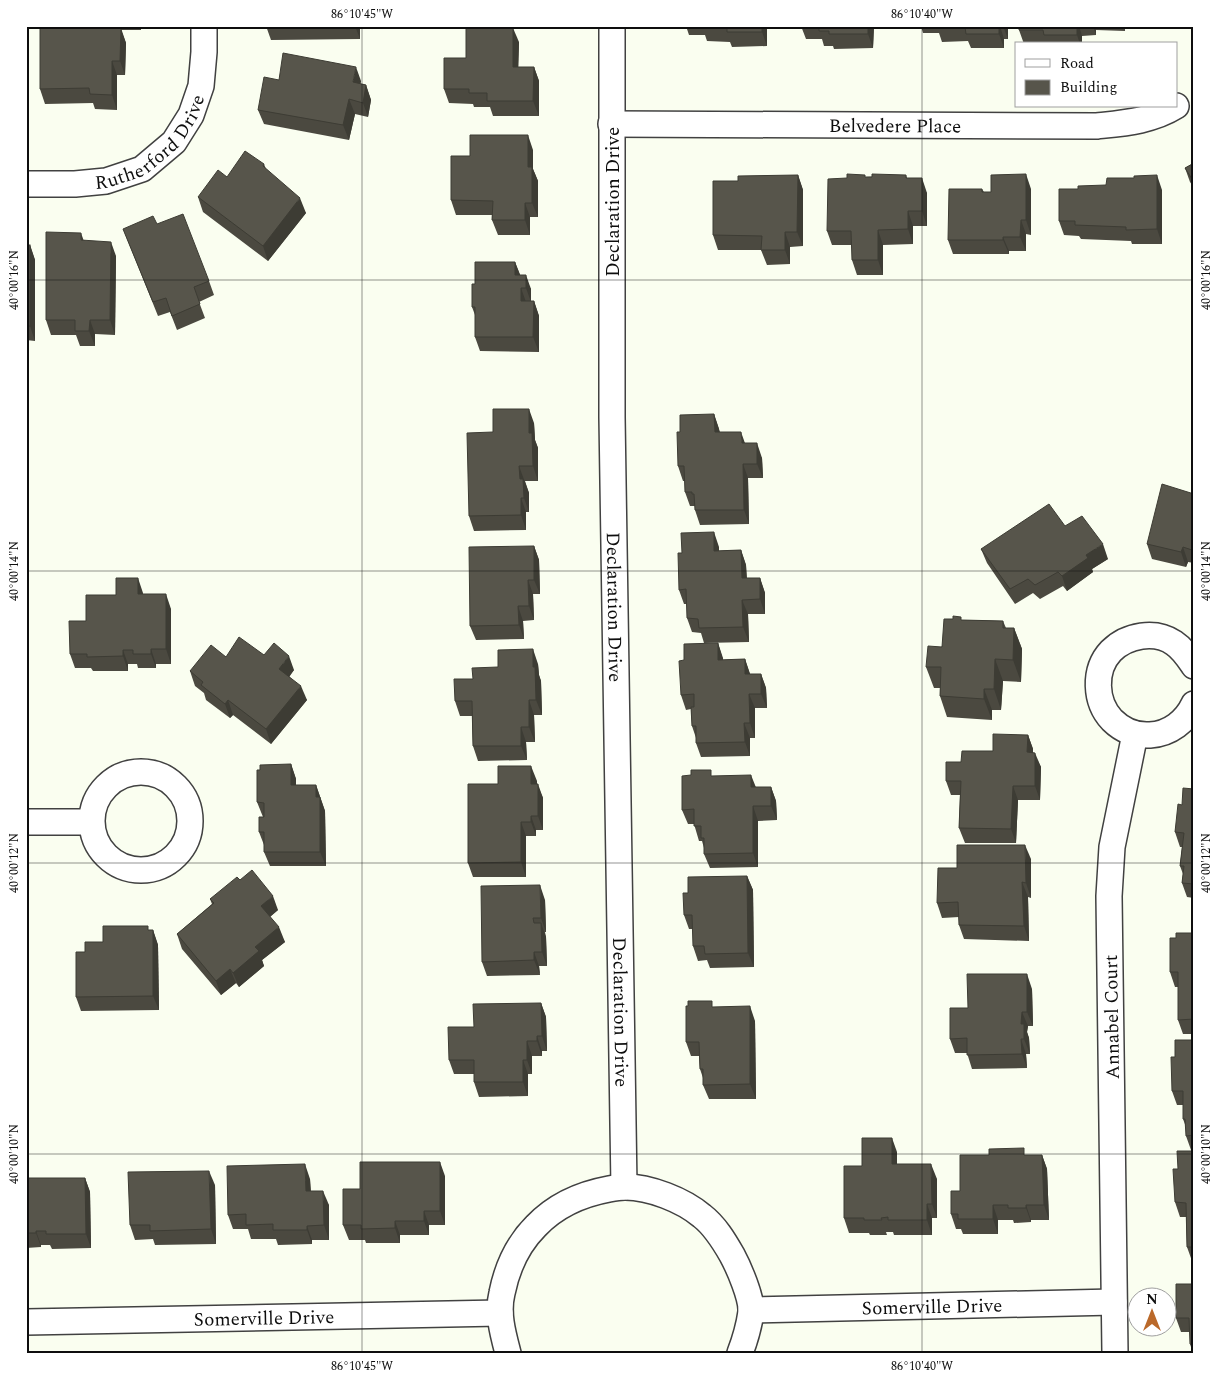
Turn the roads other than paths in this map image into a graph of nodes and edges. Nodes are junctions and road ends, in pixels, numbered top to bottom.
1 (204, 26) edge
2 (612, 26) edge
3 (1194, 94) edge
4 (1178, 105) edge
5 (1173, 108) edge
6 (611, 124) junction
7 (26, 184) edge
8 (1194, 666) edge
9 (1194, 704) edge
10 (1135, 734) junction
11 (26, 822) edge
12 (91, 822) dead end
13 (624, 1187) junction
14 (1114, 1302) junction
15 (751, 1310) junction
16 (500, 1313) junction
17 (26, 1322) edge
18 (508, 1353) edge
19 (740, 1353) edge
20 (1115, 1353) edge

1 - 7 street, Rutherford Drive
2 - 6 street, Declaration Drive
3 - 4 street, Belvedere Place
5 - 6 street, Belvedere Place
6 - 13 street, Declaration Drive
8 - 10 street
9 - 10 street
10 - 14 street, Annabel Court
11 - 12 street
13 - 15 street
13 - 16 street
14 - 15 street, Somerville Drive
14 - 20 street, Annabel Court
15 - 19 street
16 - 17 street, Somerville Drive
16 - 18 street

